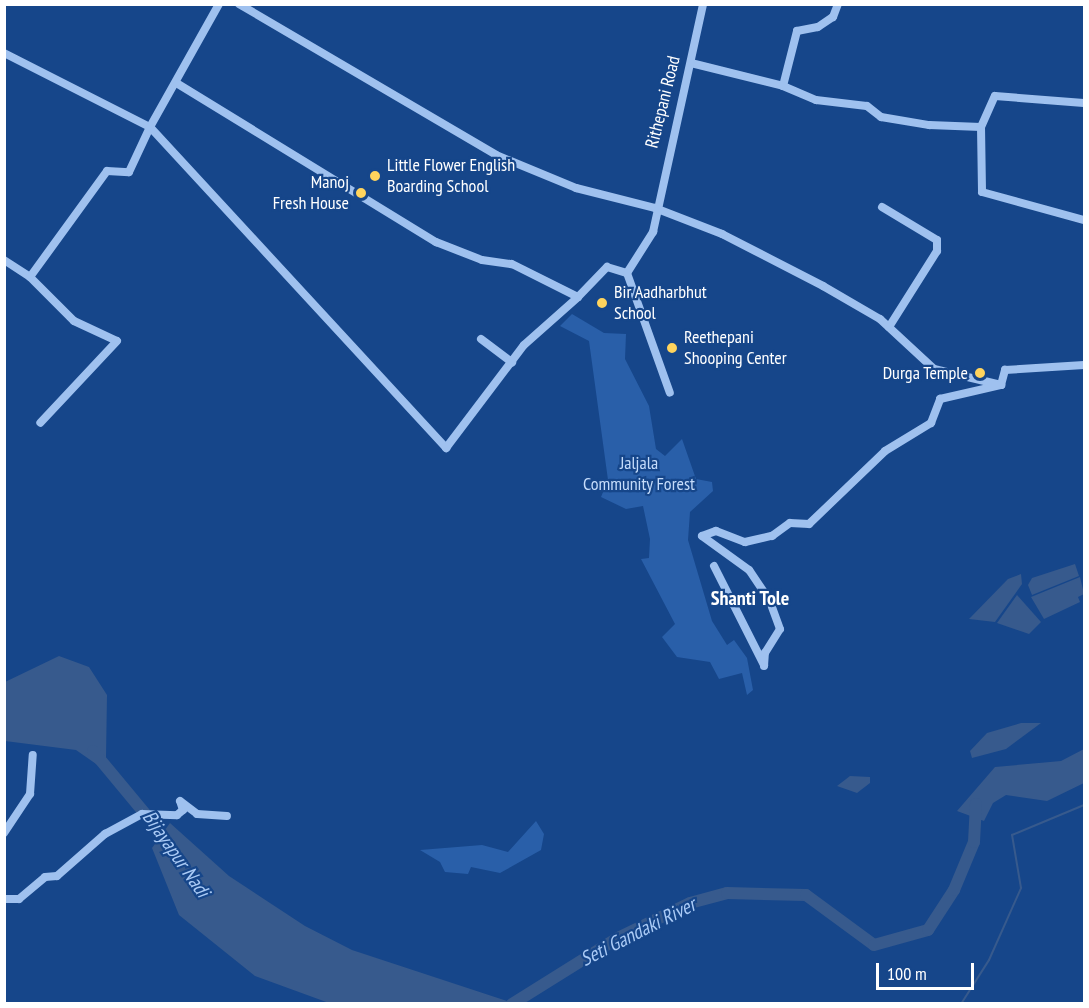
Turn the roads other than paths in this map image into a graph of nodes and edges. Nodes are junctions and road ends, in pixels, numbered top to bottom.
1 (219, 4) edge
2 (239, 4) edge
3 (703, 4) edge
4 (838, 4) edge
5 (4, 53) edge
6 (691, 63) junction
7 (178, 84) junction
8 (783, 86) junction
9 (1084, 103) edge
10 (150, 128) junction
11 (981, 128) junction
12 (882, 207) dead end
13 (655, 208) junction
14 (1084, 220) edge
15 (4, 260) edge
16 (627, 273) junction
17 (30, 277) junction
18 (578, 297) junction
19 (889, 327) junction
20 (480, 339) dead end
21 (512, 362) junction
22 (1084, 365) edge
23 (1000, 385) junction
24 (670, 393) dead end
25 (40, 423) dead end
26 (714, 566) dead end
27 (33, 755) dead end
28 (227, 816) dead end
29 (4, 833) edge
30 (4, 899) edge

1 - 7 street
2 - 13 street
3 - 6 street, Rithepani Road
4 - 8 street
5 - 10 street
6 - 8 street
6 - 13 street, Rithepani Road
7 - 10 street
7 - 18 street
8 - 11 street
9 - 11 street
10 - 17 street
10 - 21 street
11 - 14 street
12 - 19 street
13 - 16 street, Rithepani Road
13 - 19 street
15 - 17 street
16 - 18 street
16 - 24 street
17 - 25 street
18 - 21 street
19 - 23 street
20 - 21 street
22 - 23 street
23 - 26 street
27 - 29 street
28 - 30 street

